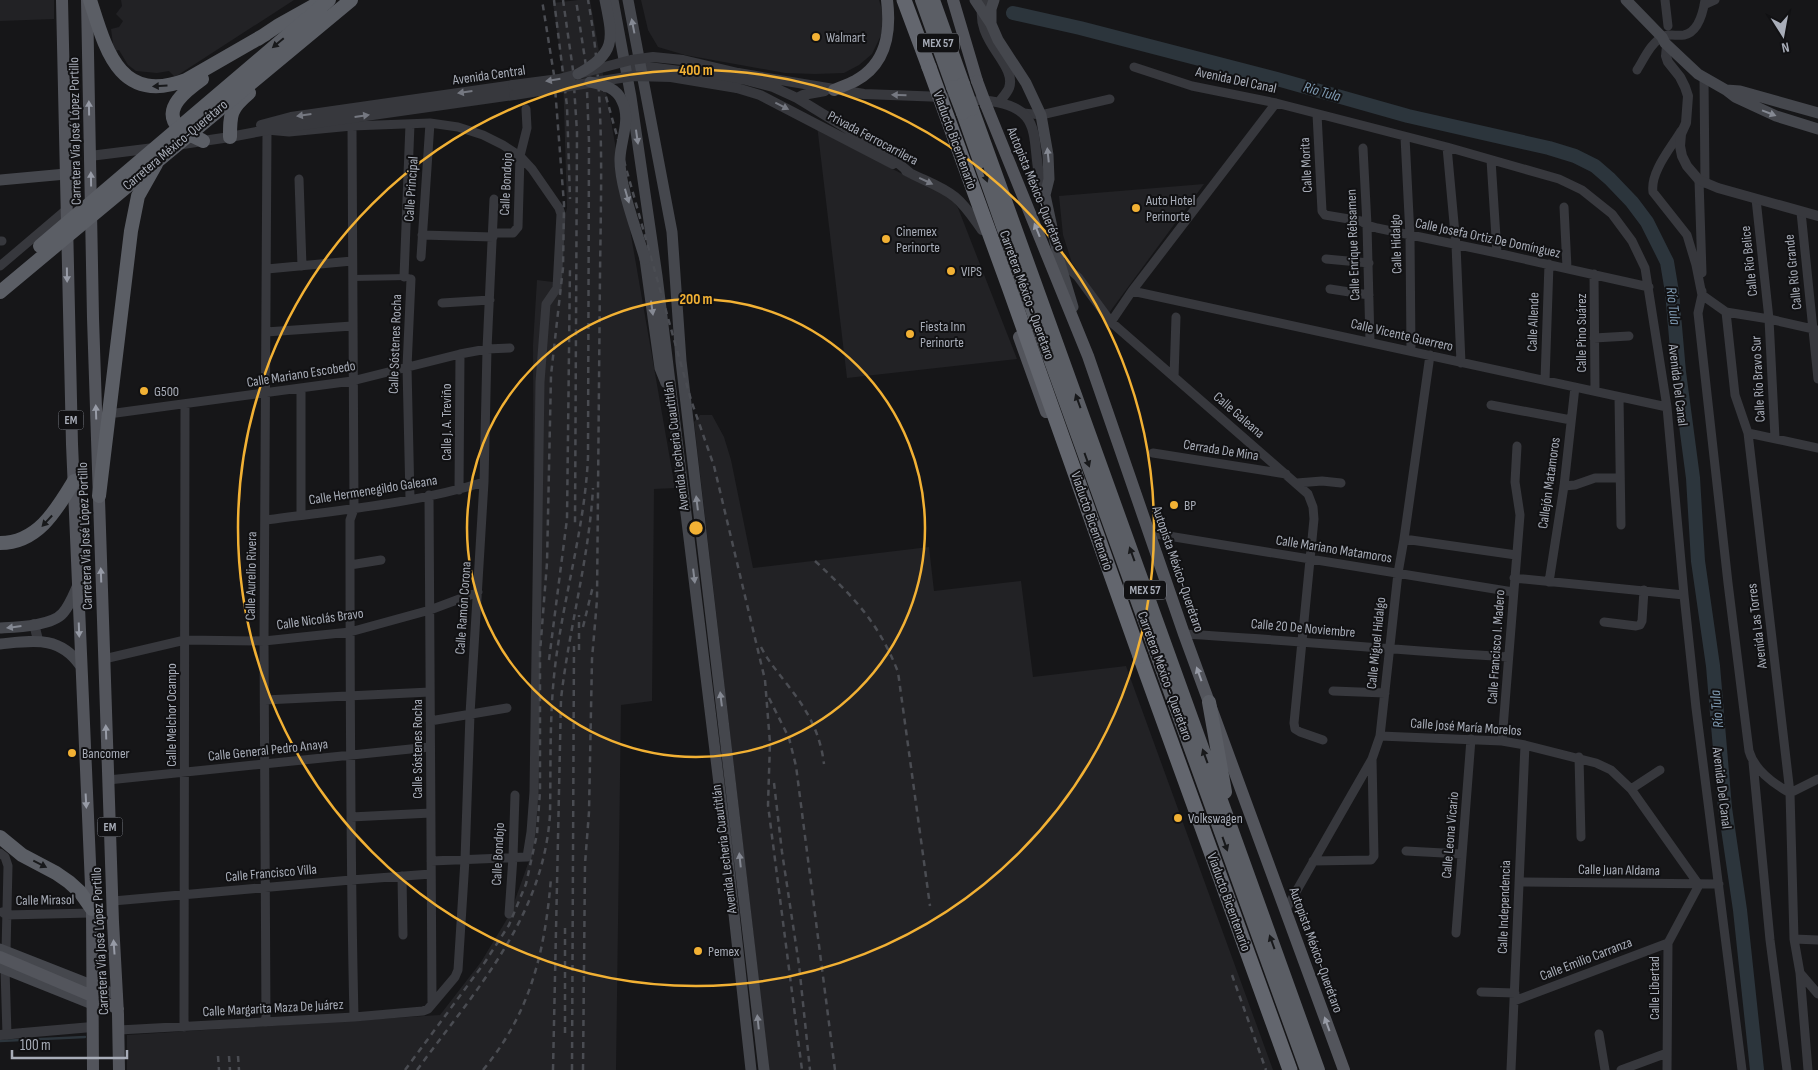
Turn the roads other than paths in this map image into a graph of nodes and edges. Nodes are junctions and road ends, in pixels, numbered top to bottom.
1 (62, 0) edge
2 (89, 0) edge
3 (324, 0) edge
4 (328, 0) edge
5 (351, 0) edge
6 (361, 0) edge
7 (605, 0) edge
8 (613, 0) edge
9 (628, 0) edge
10 (887, 0) edge
11 (896, 0) edge
12 (904, 0) edge
13 (922, 0) edge
14 (934, 0) edge
15 (953, 0) edge
16 (994, 0) edge
17 (1617, 0) edge
18 (1626, 0) edge
19 (1665, 0) edge
20 (1715, 0) edge
21 (1704, 2) edge
22 (980, 3) edge
23 (991, 24) junction
24 (1668, 26) dead end
25 (266, 34) junction
26 (1663, 42) junction
27 (641, 66) junction
28 (1134, 67) dead end
29 (625, 68) junction
30 (1638, 70) dead end
31 (738, 73) joint
32 (578, 74) junction
33 (1704, 78) junction
34 (590, 82) junction
35 (965, 84) junction
36 (737, 88) joint
37 (513, 90) junction
38 (834, 90) junction
39 (1726, 90) junction
40 (797, 98) junction
41 (1110, 99) dead end
42 (1000, 101) junction
43 (1276, 104) junction
44 (526, 109) dead end
45 (974, 109) junction
46 (1818, 113) edge
47 (1024, 114) junction
48 (1317, 114) junction
49 (1040, 115) junction
50 (430, 123) junction
51 (1686, 123) junction
52 (410, 124) junction
53 (352, 126) junction
54 (1818, 129) edge
55 (267, 130) junction
56 (245, 134) junction
57 (1404, 136) junction
58 (230, 137) junction
59 (203, 141) junction
60 (185, 144) junction
61 (1447, 147) junction
62 (1363, 148) dead end
63 (90, 156) junction
64 (520, 156) junction
65 (159, 158) junction
66 (1491, 160) junction
67 (66, 174) junction
68 (910, 174) junction
69 (299, 179) dead end
70 (0, 180) edge
71 (1702, 182) junction
72 (1046, 195) junction
73 (494, 199) dead end
74 (1756, 199) junction
75 (1564, 207) dead end
76 (66, 210) junction
77 (1801, 212) junction
78 (1323, 214) joint
79 (1818, 216) edge
80 (1368, 226) junction
81 (982, 230) junction
82 (422, 234) junction
83 (493, 235) junction
84 (1410, 236) junction
85 (67, 240) junction
86 (1456, 245) junction
87 (1497, 253) junction
88 (1046, 254) junction
89 (420, 257) dead end
90 (1326, 259) dead end
91 (1059, 260) junction
92 (352, 261) junction
93 (1369, 263) junction
94 (1549, 264) junction
95 (0, 266) edge
96 (302, 266) junction
97 (1567, 268) junction
98 (267, 269) junction
99 (1594, 274) junction
100 (352, 278) junction
101 (407, 278) junction
102 (0, 280) edge
103 (1649, 287) junction
104 (1330, 289) dead end
105 (1132, 291) junction
106 (0, 292) edge
107 (1026, 292) junction
108 (1369, 295) junction
109 (1702, 295) junction
110 (0, 298) edge
111 (490, 300) junction
112 (442, 303) dead end
113 (1726, 312) junction
114 (1176, 317) dead end
115 (1769, 319) junction
116 (1111, 322) junction
117 (352, 326) junction
118 (1815, 329) edge
119 (266, 332) junction
120 (1629, 336) dead end
121 (1594, 338) junction
122 (1370, 342) junction
123 (510, 348) dead end
124 (488, 349) junction
125 (1411, 351) junction
126 (460, 354) junction
127 (1430, 355) junction
128 (1088, 356) junction
129 (1461, 363) junction
130 (407, 366) junction
131 (1174, 377) junction
132 (1818, 379) edge
133 (1545, 380) junction
134 (352, 381) junction
135 (1575, 387) junction
136 (302, 389) junction
137 (1595, 391) junction
138 (266, 394) junction
139 (1619, 396) junction
140 (672, 402) junction
141 (185, 404) junction
142 (1491, 405) dead end
143 (1667, 407) junction
144 (116, 413) junction
145 (1571, 420) junction
146 (1748, 433) junction
147 (1774, 438) junction
148 (106, 440) junction
149 (1517, 446) dead end
150 (1818, 448) edge
151 (1152, 453) dead end
152 (1063, 458) junction
153 (1286, 474) junction
154 (1620, 478) junction
155 (74, 480) junction
156 (484, 482) junction
157 (1297, 483) junction
158 (1341, 483) dead end
159 (1564, 486) junction
160 (460, 490) junction
161 (429, 495) junction
162 (99, 496) junction
163 (410, 499) junction
164 (354, 508) junction
165 (301, 515) junction
166 (266, 520) junction
167 (1621, 525) dead end
168 (1150, 533) junction
169 (1404, 539) junction
170 (0, 543) edge
171 (1516, 555) junction
172 (1310, 559) junction
173 (381, 560) dead end
174 (350, 565) junction
175 (1398, 573) junction
176 (1514, 578) junction
177 (1549, 582) junction
178 (78, 585) junction
179 (1644, 590) junction
180 (478, 592) junction
181 (1513, 592) junction
182 (1684, 595) junction
183 (430, 610) junction
184 (1125, 620) junction
185 (1604, 622) dead end
186 (34, 624) junction
187 (0, 628) edge
188 (350, 632) junction
189 (1184, 634) junction
190 (38, 640) junction
191 (185, 640) junction
192 (264, 641) junction
193 (1301, 641) junction
194 (0, 644) edge
195 (1389, 650) junction
196 (1508, 657) junction
197 (104, 659) junction
198 (80, 665) junction
199 (1334, 691) dead end
200 (430, 692) junction
201 (1384, 693) junction
202 (350, 695) junction
203 (265, 700) junction
204 (1209, 702) junction
205 (507, 708) dead end
206 (470, 714) junction
207 (430, 721) junction
208 (1380, 736) junction
209 (1471, 739) junction
210 (1323, 740) dead end
211 (1502, 741) junction
212 (1525, 745) junction
213 (430, 747) junction
214 (350, 755) junction
215 (1194, 757) junction
216 (1579, 757) junction
217 (1372, 759) junction
218 (1753, 762) junction
219 (265, 764) junction
220 (1660, 770) dead end
221 (185, 773) junction
222 (1818, 779) edge
223 (108, 780) junction
224 (1632, 789) junction
225 (1790, 793) junction
226 (515, 795) dead end
227 (431, 813) junction
228 (351, 817) junction
229 (1232, 829) junction
230 (0, 836) edge
231 (1581, 836) dead end
232 (732, 840) junction
233 (1406, 851) dead end
234 (0, 853) edge
235 (1462, 854) junction
236 (513, 857) junction
237 (465, 860) junction
238 (431, 861) junction
239 (1313, 861) junction
240 (431, 874) junction
241 (402, 876) junction
242 (351, 880) junction
243 (1518, 882) junction
244 (1720, 884) junction
245 (1699, 885) junction
246 (266, 887) junction
247 (185, 895) junction
248 (113, 901) junction
249 (91, 911) junction
250 (1285, 911) junction
251 (3, 913) edge
252 (509, 914) dead end
253 (1456, 933) dead end
254 (403, 934) dead end
255 (1794, 939) junction
256 (1818, 940) edge
257 (1668, 943) junction
258 (2, 952) edge
259 (3, 968) edge
260 (1800, 974) junction
261 (1814, 986) edge
262 (1481, 992) dead end
263 (1818, 994) edge
264 (92, 995) junction
265 (117, 995) junction
266 (1515, 997) junction
267 (430, 1006) junction
268 (118, 1009) junction
269 (354, 1017) junction
270 (266, 1022) junction
271 (184, 1026) junction
272 (92, 1027) junction
273 (119, 1030) junction
274 (1599, 1034) dead end
275 (4, 1035) edge
276 (1667, 1053) junction
277 (93, 1070) edge
278 (119, 1070) edge
279 (751, 1070) edge
280 (764, 1070) edge
281 (1283, 1070) edge
282 (1290, 1070) edge
283 (1307, 1070) edge
284 (1318, 1070) edge
285 (1344, 1070) edge
286 (1511, 1070) edge
287 (1605, 1070) edge
288 (1621, 1070) edge
289 (1667, 1070) edge
290 (1742, 1070) edge
291 (1787, 1070) edge
292 (1808, 1070) edge

1 - 67 main road, Carretera Vía José López Portillo / EM
25 -> 2 highway
63 -> 2 main road, Carretera Vía José López Portillo / EM
3 - 25 highway
4 -> 102 highway, Carretera México-Querétaro, bridge
5 - 65 highway, Carretera México-Querétaro, bridge
6 - 58 highway
7 - 32 main road, bridge
8 - 29 main road, Avenida Lecheria Cuautitlán
27 -> 9 main road, Avenida Lecheria Cuautitlán
10 - 38 main road
11 - 81 main road
12 - 184 highway, Viaducto Bicentenario, bridge
13 - 35 highway, Carretera México - Querétaro / MEX 57
14 - 35 highway, Carretera México - Querétaro / MEX 57
15 - 35 main road
16 - 23 main road
17 - 26 main road
18 - 26 main road
19 - 24 street
20 - 21 street
21 - 26 street
22 - 23 main road
22 - 42 street
23 - 49 main road
25 - 59 highway
26 - 30 street
26 - 33 main road
26 - 51 street
27 - 29 street
27 - 40 street
232 -> 27 main road, Avenida Lecheria Cuautitlán
28 - 43 street, Avenida Del Canal
29 -> 140 main road, Avenida Lecheria Cuautitlán
31 - 32 street, Avenida Central, bridge
31 - 38 street, Privada Ferrocarrilera
32 -> 37 street, Avenida Central, bridge
33 - 39 main road
33 - 71 street
34 - 36 street, Avenida Central, bridge
34 - 37 street, Avenida Central, bridge
34 -> 140 main road, bridge
35 - 45 highway, Carretera México - Querétaro / MEX 57, bridge
36 -> 68 street, Privada Ferrocarrilera
55 -> 37 street, Avenida Central
37 -> 56 street, Avenida Central
38 - 40 street
42 -> 38 street, Privada Ferrocarrilera
39 - 46 main road
39 -> 54 main road
40 - 68 street
41 - 49 street
42 - 47 street
43 - 48 street, Avenida Del Canal
43 - 105 street
44 - 64 street, Calle Bondojo
88 -> 45 main road, Autopista México-Querétaro
45 -> 107 highway, Carretera México - Querétaro / MEX 57
229 -> 45 highway, Carretera México - Querétaro / MEX 57
47 - 49 street
47 - 72 street
48 - 57 street, Avenida Del Canal
48 - 78 street, Calle Morita
72 -> 49 main road
50 - 52 street
50 - 64 street
50 - 82 street, Calle Principal
51 - 71 street
51 - 109 street
52 - 53 street
52 - 101 street, Calle Sóstenes Rocha
53 - 55 street
53 - 92 street
55 - 56 street, Avenida Central
55 - 98 street, Calle Aurelio Rivera
56 - 58 street, Avenida Central
57 - 61 street, Avenida Del Canal
57 - 84 street, Calle Hidalgo
58 - 59 street, Avenida Central
59 - 60 street, Avenida Central
60 - 63 street, Avenida Central
60 - 144 street
61 - 66 street, Avenida Del Canal
61 - 86 street
62 - 80 street, Calle Enrique Rébsamen
162 -> 63 main road, Carretera Vía José López Portillo / EM
64 - 83 street, Calle Bondojo
64 - 236 street
65 - 106 highway, Carretera México-Querétaro, bridge
65 - 148 highway, bridge
66 - 87 street
66 - 103 street, Avenida Del Canal
67 - 70 main road
67 - 76 main road, Carretera Vía José López Portillo / EM
68 -> 81 street, Privada Ferrocarrilera
69 - 96 street
71 - 74 street
71 - 109 street
72 - 91 main road
73 - 83 street, Calle Ramón Corona
74 - 77 street
74 - 115 street, Calle Río Belice
75 - 97 street
76 - 85 main road, Carretera Vía José López Portillo / EM
76 - 95 street
77 - 79 street
77 - 118 street, Calle Río Grande
78 - 80 street, Calle Josefa Ortiz De Domínguez
80 - 84 street, Calle Josefa Ortiz De Domínguez
80 - 93 street, Calle Enrique Rébsamen
81 - 152 main road
82 - 83 street
82 - 89 street, Calle Principal
83 - 111 street, Calle Ramón Corona
84 - 86 street, Calle Josefa Ortiz De Domínguez
84 - 125 street, Calle Hidalgo
85 - 110 street
85 -> 155 main road, Carretera Vía José López Portillo / EM
86 - 87 street, Calle Josefa Ortiz De Domínguez
86 - 129 street
87 - 94 street, Calle Josefa Ortiz De Domínguez
88 - 91 street, Calle Galeana
88 - 128 main road, Autopista México-Querétaro
90 - 93 street
91 - 116 street, Calle Galeana
91 - 128 main road
92 - 96 street
92 - 100 street
93 - 108 street, Calle Enrique Rébsamen
94 - 97 street, Calle Josefa Ortiz De Domínguez
94 - 133 street, Calle Allende
96 - 98 street
97 - 99 street, Calle Josefa Ortiz De Domínguez
98 - 119 street, Calle Aurelio Rivera
99 - 103 street, Calle Josefa Ortiz De Domínguez
99 - 121 street, Calle Pino Suárez
100 - 101 street
100 - 117 street
101 - 130 street, Calle Sóstenes Rocha
103 - 143 street, Avenida Del Canal
104 - 108 street
105 - 116 street
105 - 122 street, Calle Vicente Guerrero
107 - 152 highway
107 -> 215 highway, Carretera México - Querétaro / MEX 57
108 - 122 street, Calle Enrique Rébsamen
109 - 113 street
109 - 218 street
111 - 112 street
111 - 124 street, Calle Ramón Corona
113 - 115 street
113 - 146 street, Avenida Las Torres
114 - 131 street
115 - 118 street
115 - 147 street, Calle Río Bravo Sur
116 - 131 street, Calle Galeana
117 - 119 street
117 - 134 street
118 - 132 street, Calle Río Grande
119 - 138 street, Calle Aurelio Rivera
120 - 121 street
121 - 137 street, Calle Pino Suárez
122 - 125 street, Calle Vicente Guerrero
123 - 124 street, Calle Mariano Escobedo
124 - 126 street, Calle Mariano Escobedo
124 - 156 street, Calle Ramón Corona
125 - 127 street, Calle Vicente Guerrero
126 - 130 street, Calle Mariano Escobedo
126 - 160 street, Calle J. A. Treviño
127 - 129 street, Calle Vicente Guerrero
127 - 169 street, Calle Miguel Hidalgo
128 - 168 main road, Autopista México-Querétaro
129 - 133 street, Calle Vicente Guerrero
130 - 134 street, Calle Mariano Escobedo
130 - 163 street, Calle Sóstenes Rocha
131 - 153 street, Calle Galeana
133 - 135 street, Calle Vicente Guerrero
134 - 136 street, Calle Mariano Escobedo
134 - 164 street
135 - 137 street, Calle Vicente Guerrero
135 - 145 street, Callejón Matamoros
136 - 138 street, Calle Mariano Escobedo
136 - 165 street
137 - 139 street, Calle Vicente Guerrero
138 - 141 street, Calle Mariano Escobedo
138 - 166 street, Calle Aurelio Rivera
139 - 143 street, Calle Vicente Guerrero
139 - 154 street
140 -> 232 main road, Avenida Lecheria Cuautitlán
141 - 144 street, Calle Mariano Escobedo
141 - 191 street, Calle Melchor Ocampo
142 - 145 street
143 - 182 street, Avenida Del Canal
144 - 148 street
145 - 159 street, Callejón Matamoros
146 - 147 street
146 - 225 street, Avenida Las Torres
147 - 150 street
148 - 162 highway
149 - 171 street, Calle Francisco I. Madero
151 - 153 street, Cerrada De Mina
152 - 184 main road
153 - 157 street, Calle Galeana
154 - 159 street
154 - 167 street
155 -> 170 highway
155 - 178 main road, Carretera Vía José López Portillo / EM
156 - 160 street, Calle Hermenegildo Galeana
156 - 180 street, Calle Ramón Corona
157 - 158 street
157 - 172 street, Calle Galeana
159 - 177 street, Callejón Matamoros
160 - 161 street, Calle Hermenegildo Galeana
161 - 163 street, Calle Hermenegildo Galeana
161 - 183 street, Calle Sóstenes Rocha
197 -> 162 main road, Carretera Vía José López Portillo / EM
163 - 164 street, Calle Hermenegildo Galeana
164 - 165 street, Calle Hermenegildo Galeana
164 - 174 street
165 - 166 street, Calle Hermenegildo Galeana
166 - 192 street, Calle Aurelio Rivera
168 - 172 street, Calle Mariano Matamoros
168 - 189 main road, Autopista México-Querétaro
169 - 171 street
169 - 175 street, Calle Miguel Hidalgo
171 - 176 street, Calle Francisco I. Madero
172 - 175 street, Calle Mariano Matamoros
172 - 193 street, Calle Galeana
173 - 174 street
174 - 188 street
175 - 181 street, Calle Mariano Matamoros
175 - 195 street, Calle Miguel Hidalgo
176 - 177 street
176 - 181 street, Calle Francisco I. Madero
177 - 179 street
178 - 186 main road
178 -> 198 main road, Carretera Vía José López Portillo / EM
179 - 182 street
179 - 185 street
180 - 183 street, Calle Nicolás Bravo
180 - 206 street, Calle Ramón Corona
181 - 196 street, Calle Francisco I. Madero
182 - 244 street, Avenida Del Canal
183 - 188 street, Calle Nicolás Bravo
183 - 200 street, Calle Sóstenes Rocha
184 - 215 highway
184 - 281 main road
184 - 282 highway, Viaducto Bicentenario, bridge
186 -> 187 main road
186 - 190 street
188 - 192 street, Calle Nicolás Bravo
188 - 202 street
189 - 193 street, Calle 20 De Noviembre
204 -> 189 main road, Autopista México-Querétaro
190 - 194 main road
190 - 198 main road
191 - 192 street, Calle Nicolás Bravo
191 - 197 street, Calle Nicolás Bravo
191 - 221 street, Calle Melchor Ocampo
192 - 203 street, Calle Aurelio Rivera
193 - 195 street, Calle 20 De Noviembre
193 - 210 street, Calle Galeana
195 - 196 street, Calle 20 De Noviembre
195 - 201 street, Calle Miguel Hidalgo
196 - 211 street, Calle Francisco I. Madero
223 -> 197 main road, Carretera Vía José López Portillo / EM
198 -> 249 main road, Carretera Vía José López Portillo / EM
199 - 201 street
200 - 202 street
200 - 207 street, Calle Sóstenes Rocha
201 - 208 street, Calle Miguel Hidalgo
202 - 203 street
202 - 214 street
203 - 219 street, Calle Aurelio Rivera
204 - 229 highway
204 - 250 main road, Autopista México-Querétaro
205 - 206 street
206 - 207 street
206 - 237 street, Calle Ramón Corona
207 - 213 street, Calle Sóstenes Rocha
208 - 209 street, Calle José María Morelos
208 - 217 street, Calle Miguel Hidalgo
209 - 211 street, Calle José María Morelos
209 - 235 street, Calle Leona Vicario
211 - 212 street, Calle José María Morelos
212 - 216 street, Calle José María Morelos
212 - 243 street, Calle Independencia
213 - 214 street, Calle General Pedro Anaya
213 - 227 street, Calle Sóstenes Rocha
214 - 219 street, Calle General Pedro Anaya
214 - 228 street
215 -> 283 highway, Carretera México - Querétaro / MEX 57
216 - 224 street, Calle José María Morelos
216 - 231 street
217 - 239 street, Calle Miguel Hidalgo
217 - 239 street
218 - 225 street
218 - 291 street
219 - 221 street, Calle General Pedro Anaya
219 - 246 street, Calle Aurelio Rivera
220 - 224 street
221 - 223 street, Calle General Pedro Anaya
221 - 247 street, Calle Melchor Ocampo
222 - 225 street
223 - 248 main road, Carretera Vía José López Portillo / EM
224 - 245 street, Calle José María Morelos
225 - 255 street, Avenida Las Torres
226 - 236 street, Calle Bondojo
227 - 228 street
227 - 238 street, Calle Sóstenes Rocha
228 - 242 street
284 -> 229 highway, Carretera México - Querétaro / MEX 57
230 -> 249 highway
232 - 279 main road, Avenida Lecheria Cuautitlán
280 -> 232 main road, Avenida Lecheria Cuautitlán
233 - 235 street
234 - 251 street
235 - 253 street, Calle Leona Vicario
236 - 237 street
236 - 252 street, Calle Bondojo
237 - 238 street
237 - 267 street, Calle Ramón Corona
238 - 240 street, Calle Sóstenes Rocha
239 - 250 street, Calle Miguel Hidalgo
240 - 241 street, Calle Francisco Villa
240 - 267 street, Calle Sóstenes Rocha
241 - 242 street, Calle Francisco Villa
241 - 254 street
242 - 246 street, Calle Francisco Villa
242 - 269 street
243 - 245 street, Calle Juan Aldama
243 - 266 street, Calle Independencia
244 - 245 street, Calle Juan Aldama
244 - 290 street, Avenida Del Canal
245 - 257 street, Calle Libertad
246 - 247 street, Calle Francisco Villa
246 - 270 street, Calle Aurelio Rivera
247 - 248 street, Calle Francisco Villa
247 - 271 street, Calle Melchor Ocampo
265 -> 248 main road, Carretera Vía José López Portillo / EM
249 - 251 street, Calle Mirasol
249 - 264 main road, Carretera Vía José López Portillo / EM
285 -> 250 main road, Autopista México-Querétaro
251 - 258 street
255 - 256 street
255 - 260 street, Avenida Las Torres
257 - 266 street, Calle Emilio Carranza
257 - 276 street, Calle Libertad
258 - 264 main road
259 - 264 main road
259 - 275 street
260 - 261 street
260 - 292 street, Avenida Las Torres
261 - 263 street
262 - 266 street, Calle Emilio Carranza
264 - 265 main road
264 - 268 main road
264 - 272 main road, Carretera Vía José López Portillo / EM
265 - 268 main road, Carretera Vía José López Portillo / EM
266 - 286 street, Calle Independencia
267 - 269 street, Calle Margarita Maza De Juárez
268 - 273 main road, Carretera Vía José López Portillo / EM
269 - 270 street, Calle Margarita Maza De Juárez
270 - 271 street, Calle Margarita Maza De Juárez
271 - 273 street, Calle Margarita Maza De Juárez
272 - 275 street
272 - 277 main road, Carretera Vía José López Portillo / EM
273 - 278 main road, Carretera Vía José López Portillo / EM
274 - 287 street
276 - 288 street
276 - 289 street, Calle Libertad

